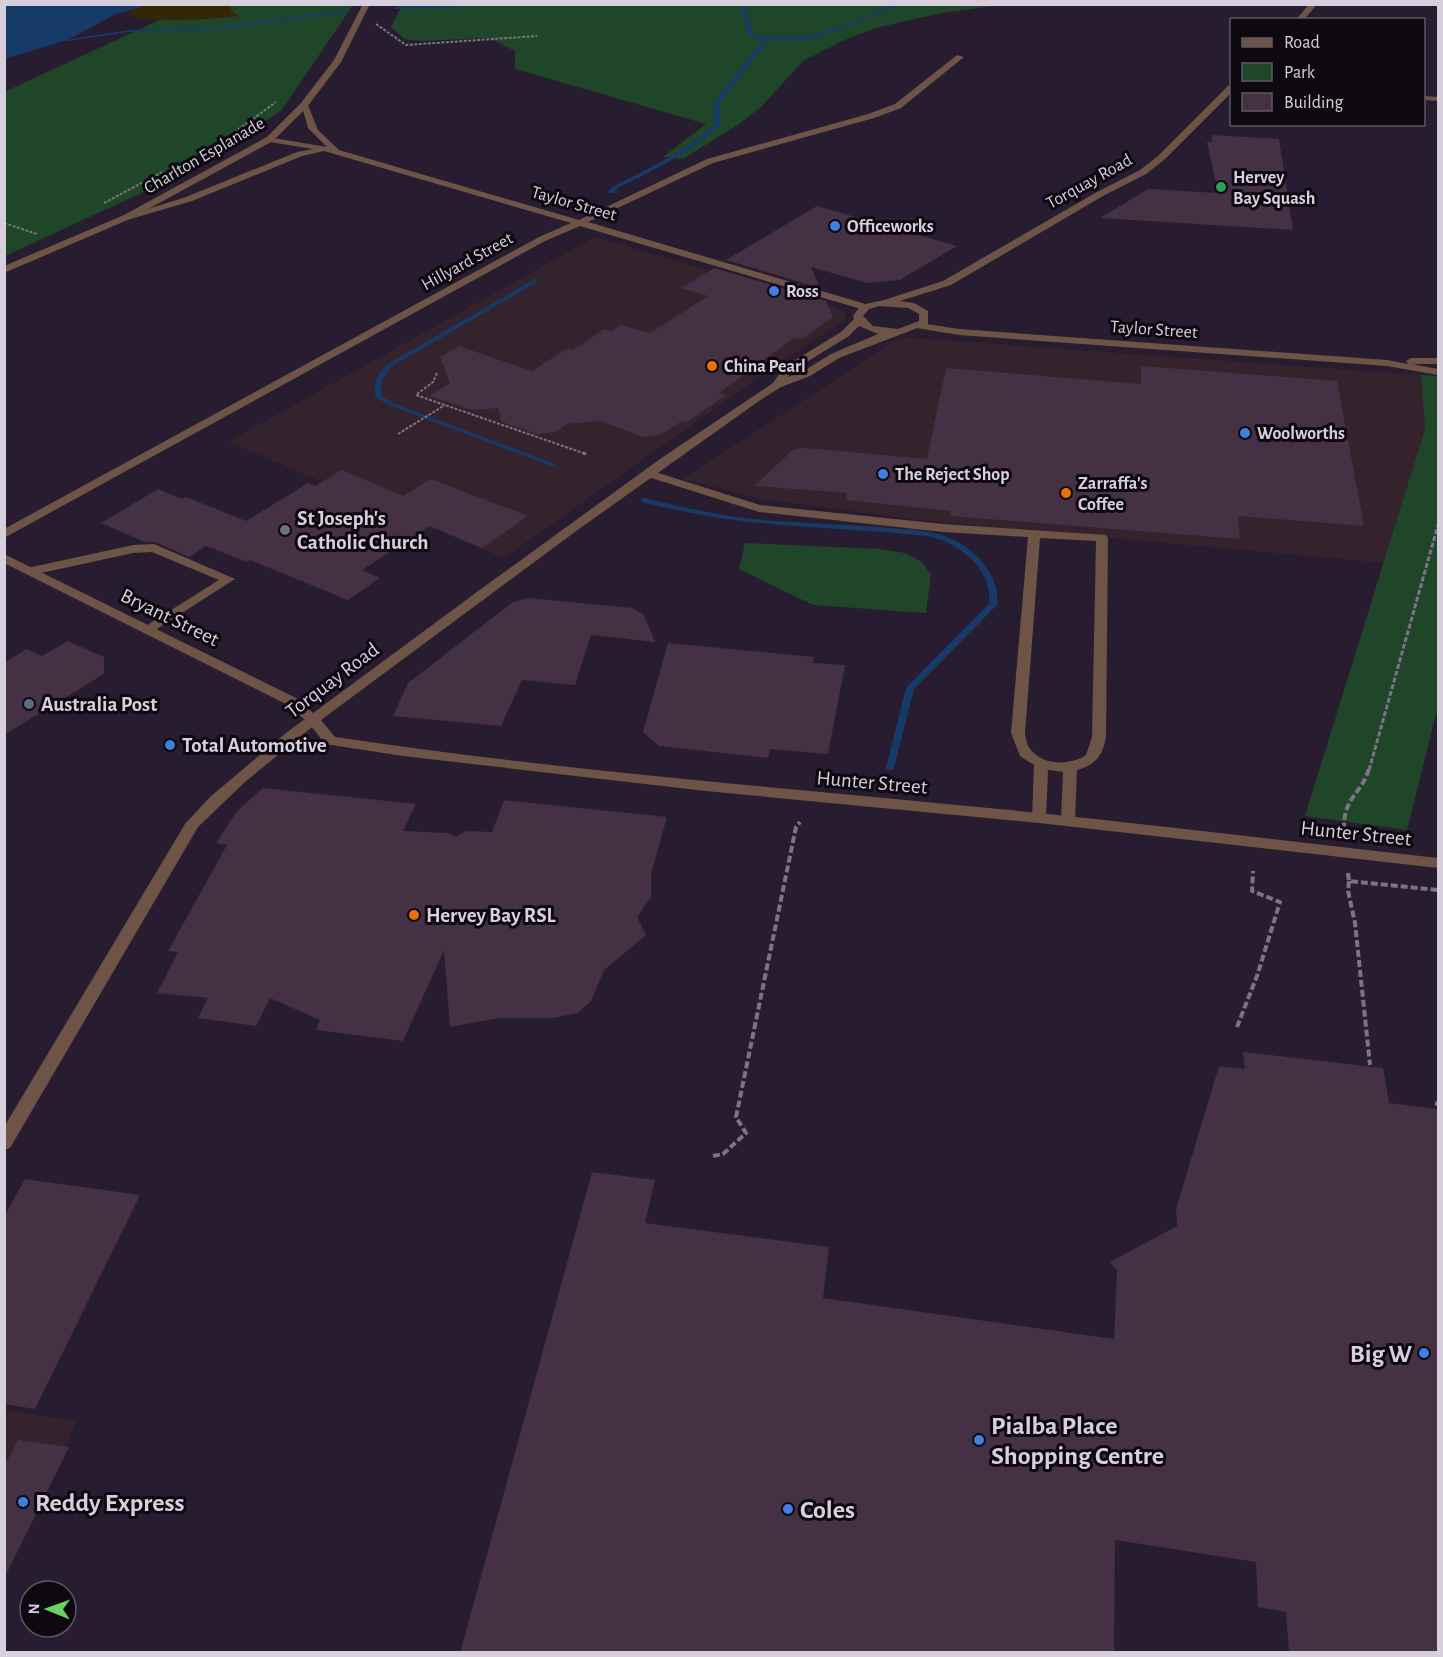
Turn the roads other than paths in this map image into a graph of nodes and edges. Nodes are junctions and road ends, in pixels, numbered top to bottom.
1 (367, 4) edge
2 (1314, 4) edge
3 (1301, 18) edge
4 (960, 57) dead end
5 (1230, 89) edge
6 (304, 105) junction
7 (270, 139) junction
8 (326, 149) junction
9 (339, 152) junction
10 (127, 217) junction
11 (582, 222) junction
12 (4, 270) edge
13 (947, 283) junction
14 (888, 302) junction
15 (928, 305) junction
16 (865, 307) junction
17 (860, 321) junction
18 (920, 326) junction
19 (898, 332) junction
20 (1438, 361) edge
21 (1387, 363) junction
22 (1438, 372) edge
23 (777, 385) junction
24 (649, 474) junction
25 (4, 534) edge
26 (1034, 534) junction
27 (4, 558) edge
28 (32, 571) junction
29 (149, 630) junction
30 (314, 720) junction
31 (1041, 764) junction
32 (1070, 767) junction
33 (1039, 818) junction
34 (1068, 821) junction
35 (1438, 863) edge
36 (4, 1143) edge

1 - 6 street, Charlton Esplanade
2 - 3 street
4 - 11 street, Hillyard Street
5 - 13 street, Torquay Road
6 - 7 street, Charlton Esplanade
6 - 9 street
7 - 8 street, Taylor Street
7 - 10 street, Charlton Esplanade
8 - 9 street, Taylor Street
8 - 10 street
9 - 11 street, Taylor Street
10 - 12 street, Charlton Esplanade
11 - 16 street, Taylor Street
11 - 25 street, Hillyard Street
13 - 14 street, Torquay Road
13 - 15 street, Torquay Road
14 - 15 street
14 - 16 street, Torquay Road
15 - 18 street
16 - 17 street
17 - 19 street
17 - 23 street, Torquay Road
18 - 19 street, Torquay Road
18 - 21 street, Taylor Street
19 - 23 street, Torquay Road
20 - 21 street, Taylor Street
21 - 22 street, Taylor Street
23 - 24 street, Torquay Road
24 - 26 street
24 - 30 street, Torquay Road
26 - 31 street
26 - 32 street
27 - 28 street, Bryant Street
28 - 29 street, Bryant Street
28 - 29 street
29 - 30 street, Bryant Street
30 - 33 street, Hunter Street
30 - 36 street, Torquay Road
31 - 32 street
31 - 33 street
32 - 34 street
33 - 34 street, Hunter Street
34 - 35 street, Hunter Street

